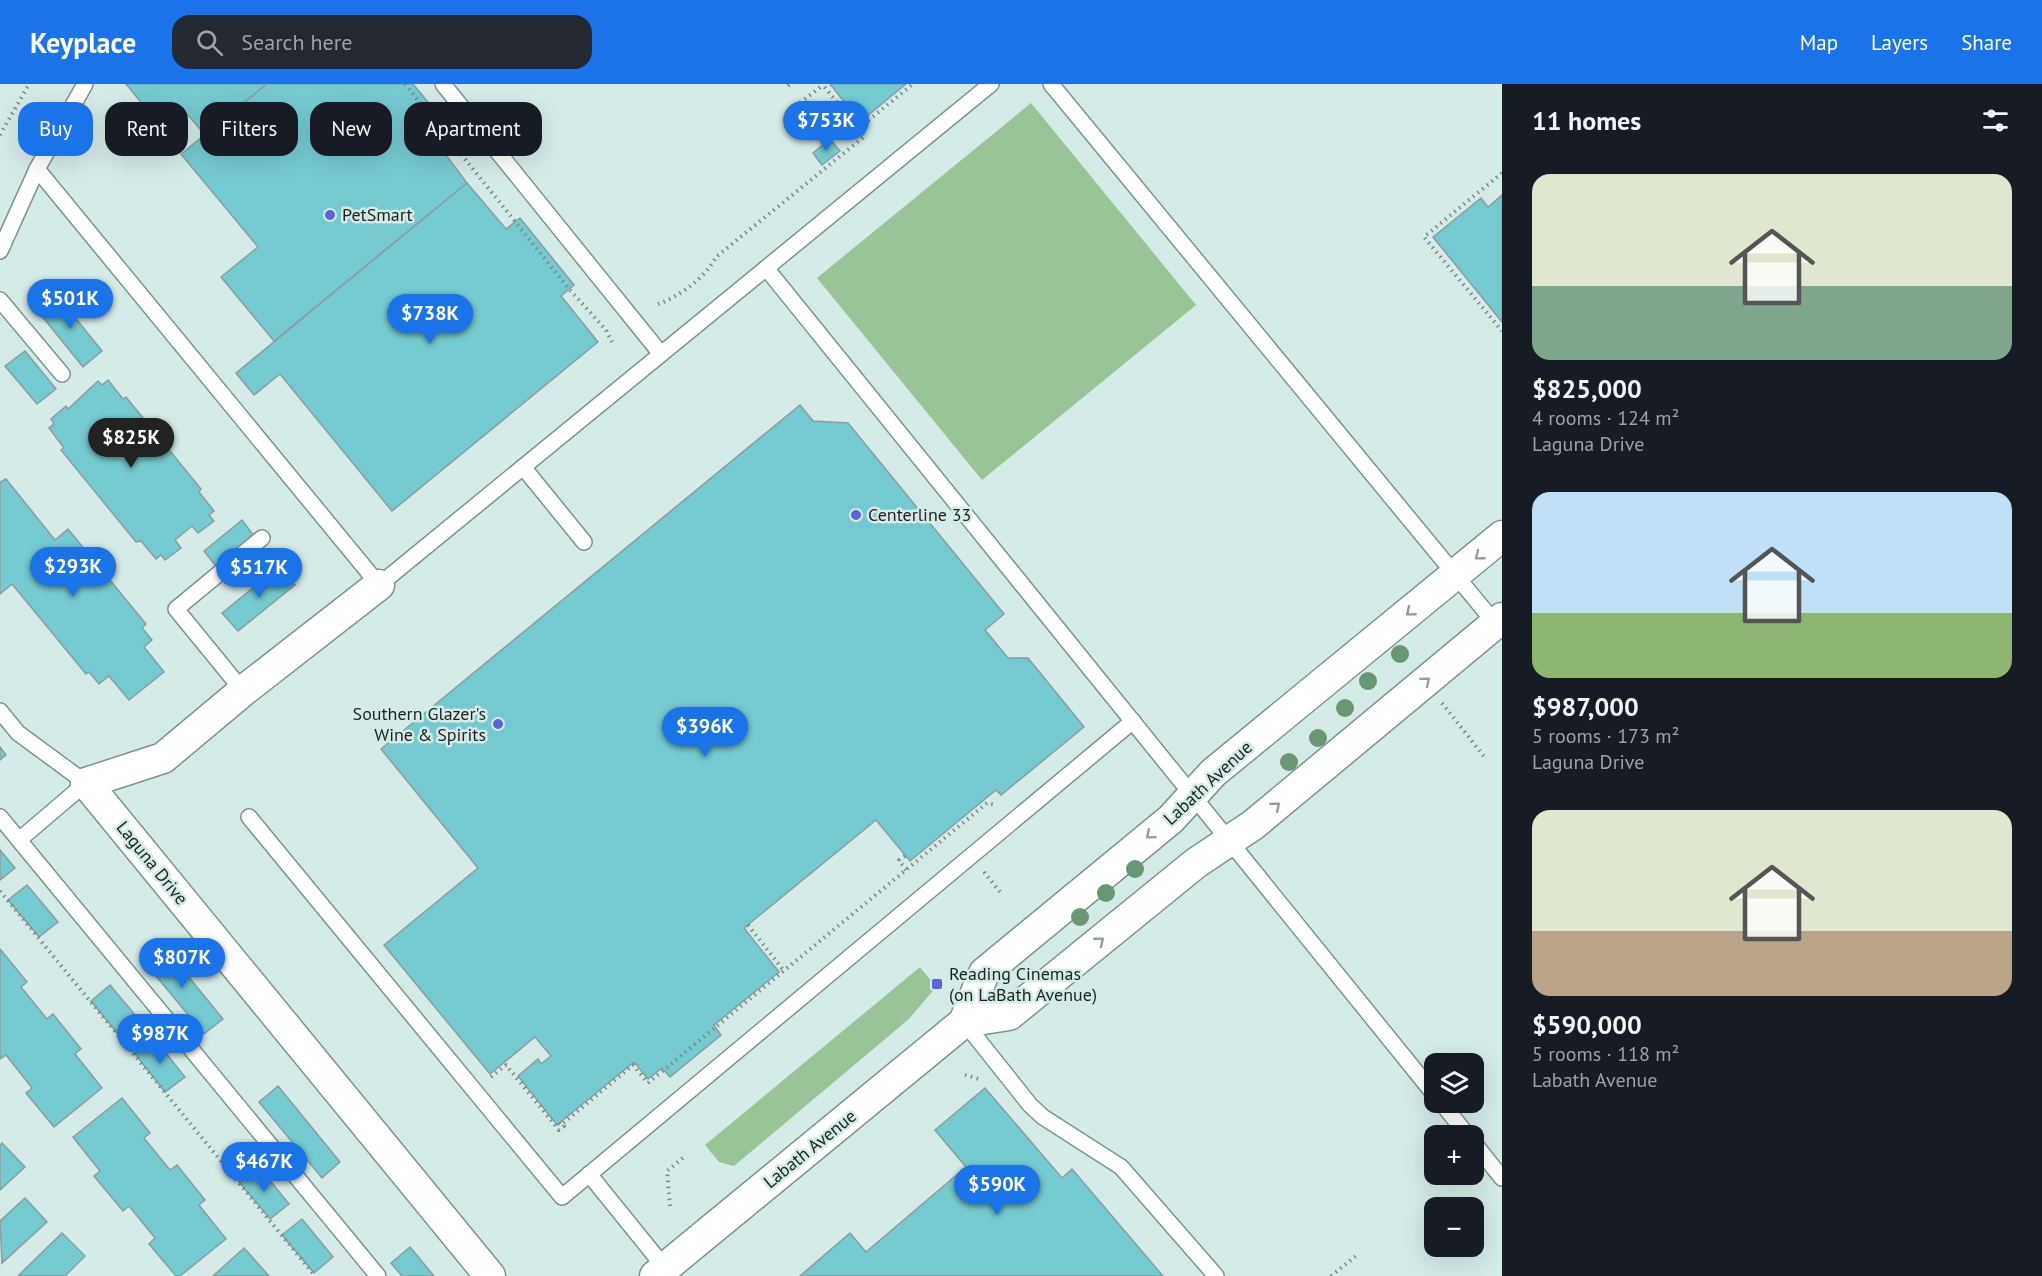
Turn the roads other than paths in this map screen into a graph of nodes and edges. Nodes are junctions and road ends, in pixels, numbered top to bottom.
1 (85, 84) edge
2 (443, 84) edge
3 (991, 84) edge
4 (1051, 84) edge
5 (37, 169) junction
6 (0, 251) edge
7 (766, 268) junction
8 (0, 300) edge
9 (661, 354) junction
10 (62, 374) dead end
11 (524, 467) junction
12 (1502, 536) edge
13 (262, 538) dead end
14 (584, 542) dead end
15 (1455, 575) junction
16 (380, 585) junction
17 (1500, 624) edge
18 (243, 691) junction
19 (0, 711) edge
20 (1133, 721) junction
21 (86, 783) junction
22 (1192, 795) junction
23 (0, 817) edge
24 (249, 817) dead end
25 (19, 840) junction
26 (1229, 840) junction
27 (964, 1022) junction
28 (1424, 1082) edge
29 (1450, 1113) edge
30 (1459, 1125) edge
31 (1484, 1156) edge
32 (589, 1174) junction
33 (1502, 1178) edge
34 (660, 1272) edge
35 (378, 1276) edge
36 (490, 1276) edge
37 (1216, 1276) edge

1 - 5 lane
2 - 9 lane
3 - 7 lane
4 - 15 lane
5 - 6 lane
5 - 16 lane
7 - 9 lane
7 - 20 lane
8 - 10 lane
9 - 11 lane
11 - 14 lane
11 - 16 lane
12 -> 15 street, Labath Avenue
13 - 18 lane
15 - 17 lane
15 -> 22 street, Labath Avenue
16 - 18 street
26 -> 17 street
18 - 21 street
19 - 21 lane
20 - 22 lane
20 - 32 lane
21 - 25 lane
21 - 36 street, Laguna Drive
22 - 26 lane
22 -> 27 street, Labath Avenue
23 - 25 lane
24 - 32 lane
25 - 35 lane
27 -> 26 street
26 - 28 lane
27 - 34 street, Labath Avenue
27 - 37 lane
29 - 30 lane
31 - 33 lane
32 - 34 lane

